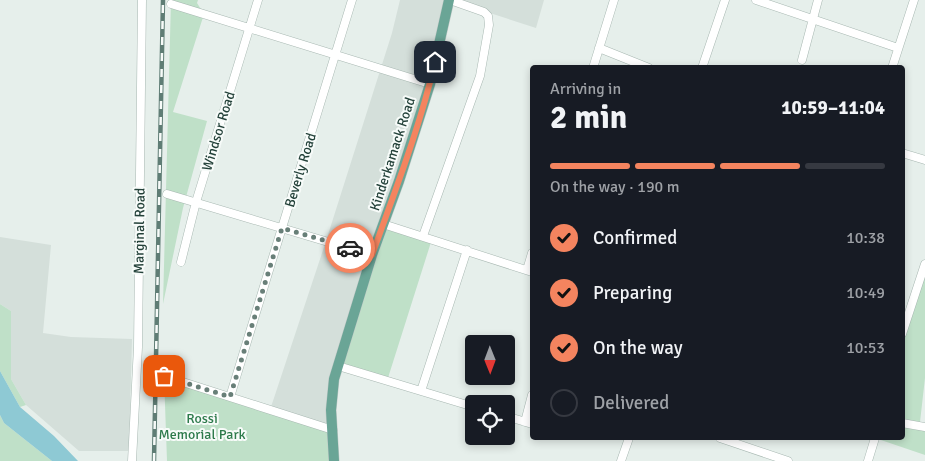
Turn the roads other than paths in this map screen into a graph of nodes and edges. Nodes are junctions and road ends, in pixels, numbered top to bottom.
1 (142, 0) edge
2 (258, 0) edge
3 (352, 0) edge
4 (449, 0) edge
5 (725, 0) edge
6 (756, 0) edge
7 (818, 0) edge
8 (914, 0) edge
9 (171, 4) dead end
10 (613, 4) edge
11 (812, 18) junction
12 (250, 29) junction
13 (599, 48) junction
14 (898, 48) junction
15 (335, 55) junction
16 (802, 60) dead end
17 (594, 65) edge
18 (642, 65) edge
19 (703, 65) edge
20 (893, 65) edge
21 (430, 84) junction
22 (905, 154) edge
23 (925, 160) edge
24 (167, 194) dead end
25 (196, 202) junction
26 (383, 224) junction
27 (282, 228) junction
28 (423, 236) junction
29 (467, 250) junction
30 (372, 255) junction
31 (181, 262) dead end
32 (925, 264) edge
33 (530, 271) edge
34 (905, 325) edge
35 (338, 366) junction
36 (164, 376) dead end
37 (421, 391) junction
38 (230, 397) junction
39 (465, 404) edge
40 (515, 419) edge
41 (529, 423) edge
42 (905, 424) edge
43 (925, 427) edge
44 (333, 430) junction
45 (628, 440) edge
46 (726, 440) edge
47 (873, 440) edge
48 (132, 461) edge
49 (334, 461) edge
50 (621, 461) edge
51 (788, 461) edge
52 (868, 461) edge

1 - 48 street, Marginal Road
2 - 12 street, Windsor Road
3 - 15 street, Beverly Road
4 - 21 main road, Kinderkamack Road
4 - 28 street
5 - 19 street
6 - 11 street
7 - 11 street
8 - 14 street
9 - 12 street
10 - 13 street
11 - 14 street
11 - 16 street
12 - 15 street
12 - 25 street, Windsor Road
13 - 17 street
13 - 18 street
14 - 20 street
15 - 21 street
15 - 27 street, Beverly Road
21 - 26 main road, Kinderkamack Road
22 - 23 street
24 - 25 street
25 - 27 street
25 - 31 street, Windsor Road
26 - 28 street
26 - 30 main road, Kinderkamack Road
27 - 30 street
27 - 38 street, Beverly Road
28 - 29 street
29 - 33 street
29 - 37 street
30 - 35 main road, Kinderkamack Road
32 - 34 street
35 - 37 street
35 - 44 main road, Kinderkamack Road
36 - 38 street
37 - 39 street
38 - 44 street
40 - 41 street
42 - 43 street
44 - 49 main road, Kinderkamack Road
45 - 50 street
46 - 51 street
47 - 52 street

